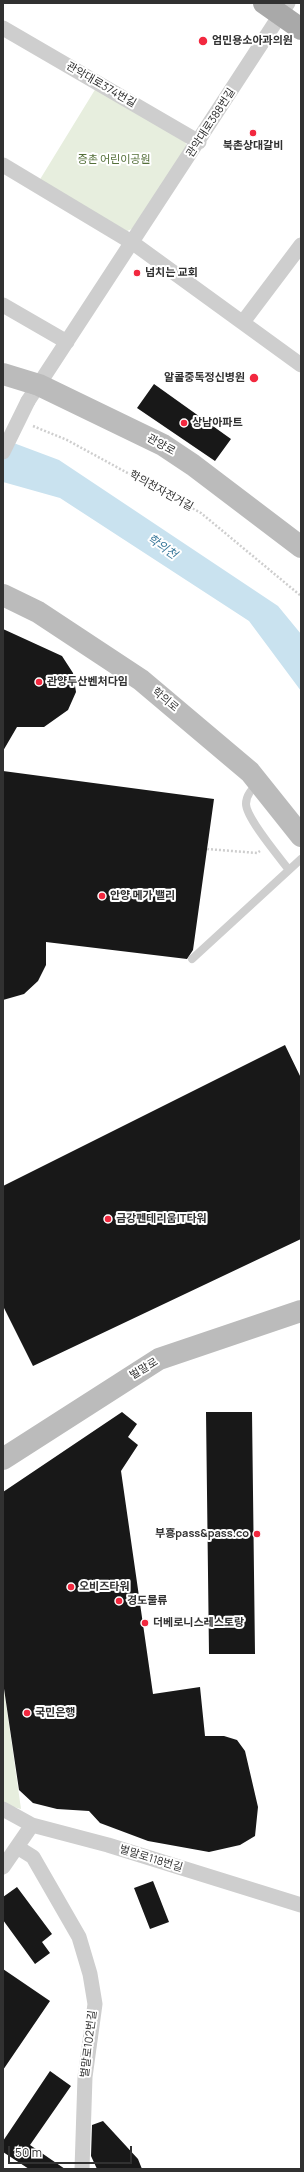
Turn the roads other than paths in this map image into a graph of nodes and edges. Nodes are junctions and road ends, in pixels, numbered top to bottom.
1 (278, 7) edge
2 (3, 28) edge
3 (301, 29) edge
4 (199, 142) junction
5 (3, 165) edge
6 (134, 242) junction
7 (301, 245) edge
8 (3, 305) edge
9 (243, 322) junction
10 (67, 342) junction
11 (301, 365) edge
12 (3, 374) edge
13 (34, 393) junction
14 (3, 452) edge
15 (301, 547) edge
16 (3, 595) edge
17 (258, 782) junction
18 (301, 836) edge
19 (301, 859) edge
20 (289, 870) junction
21 (192, 959) dead end
22 (301, 1311) edge
23 (3, 1458) edge
24 (3, 1809) edge
25 (32, 1825) junction
26 (17, 1847) junction
27 (3, 1868) edge
28 (301, 1905) edge
29 (82, 2169) edge

1 - 3 main road
1 - 4 street, 관악대로388번길
2 - 4 street, 관악대로374번길
4 - 6 street, 관악대로388번길
5 - 6 street
6 - 9 street
6 - 10 street, 관악대로388번길
7 - 9 street
8 - 10 street
9 - 11 street
10 - 13 street, 관악대로388번길
12 - 13 street, 관양로
13 - 14 street, 관악대로388번길, bridge
13 - 15 street, 관양로
16 - 17 street, 학의로
17 - 18 street, 학의로
17 - 20 lane
19 - 20 lane
20 - 21 lane
22 - 23 street, 벌말로
24 - 25 street, 벌말로118번길
25 - 26 street
25 - 28 street, 벌말로118번길
26 - 27 street
26 - 29 street, 벌말로102번길

